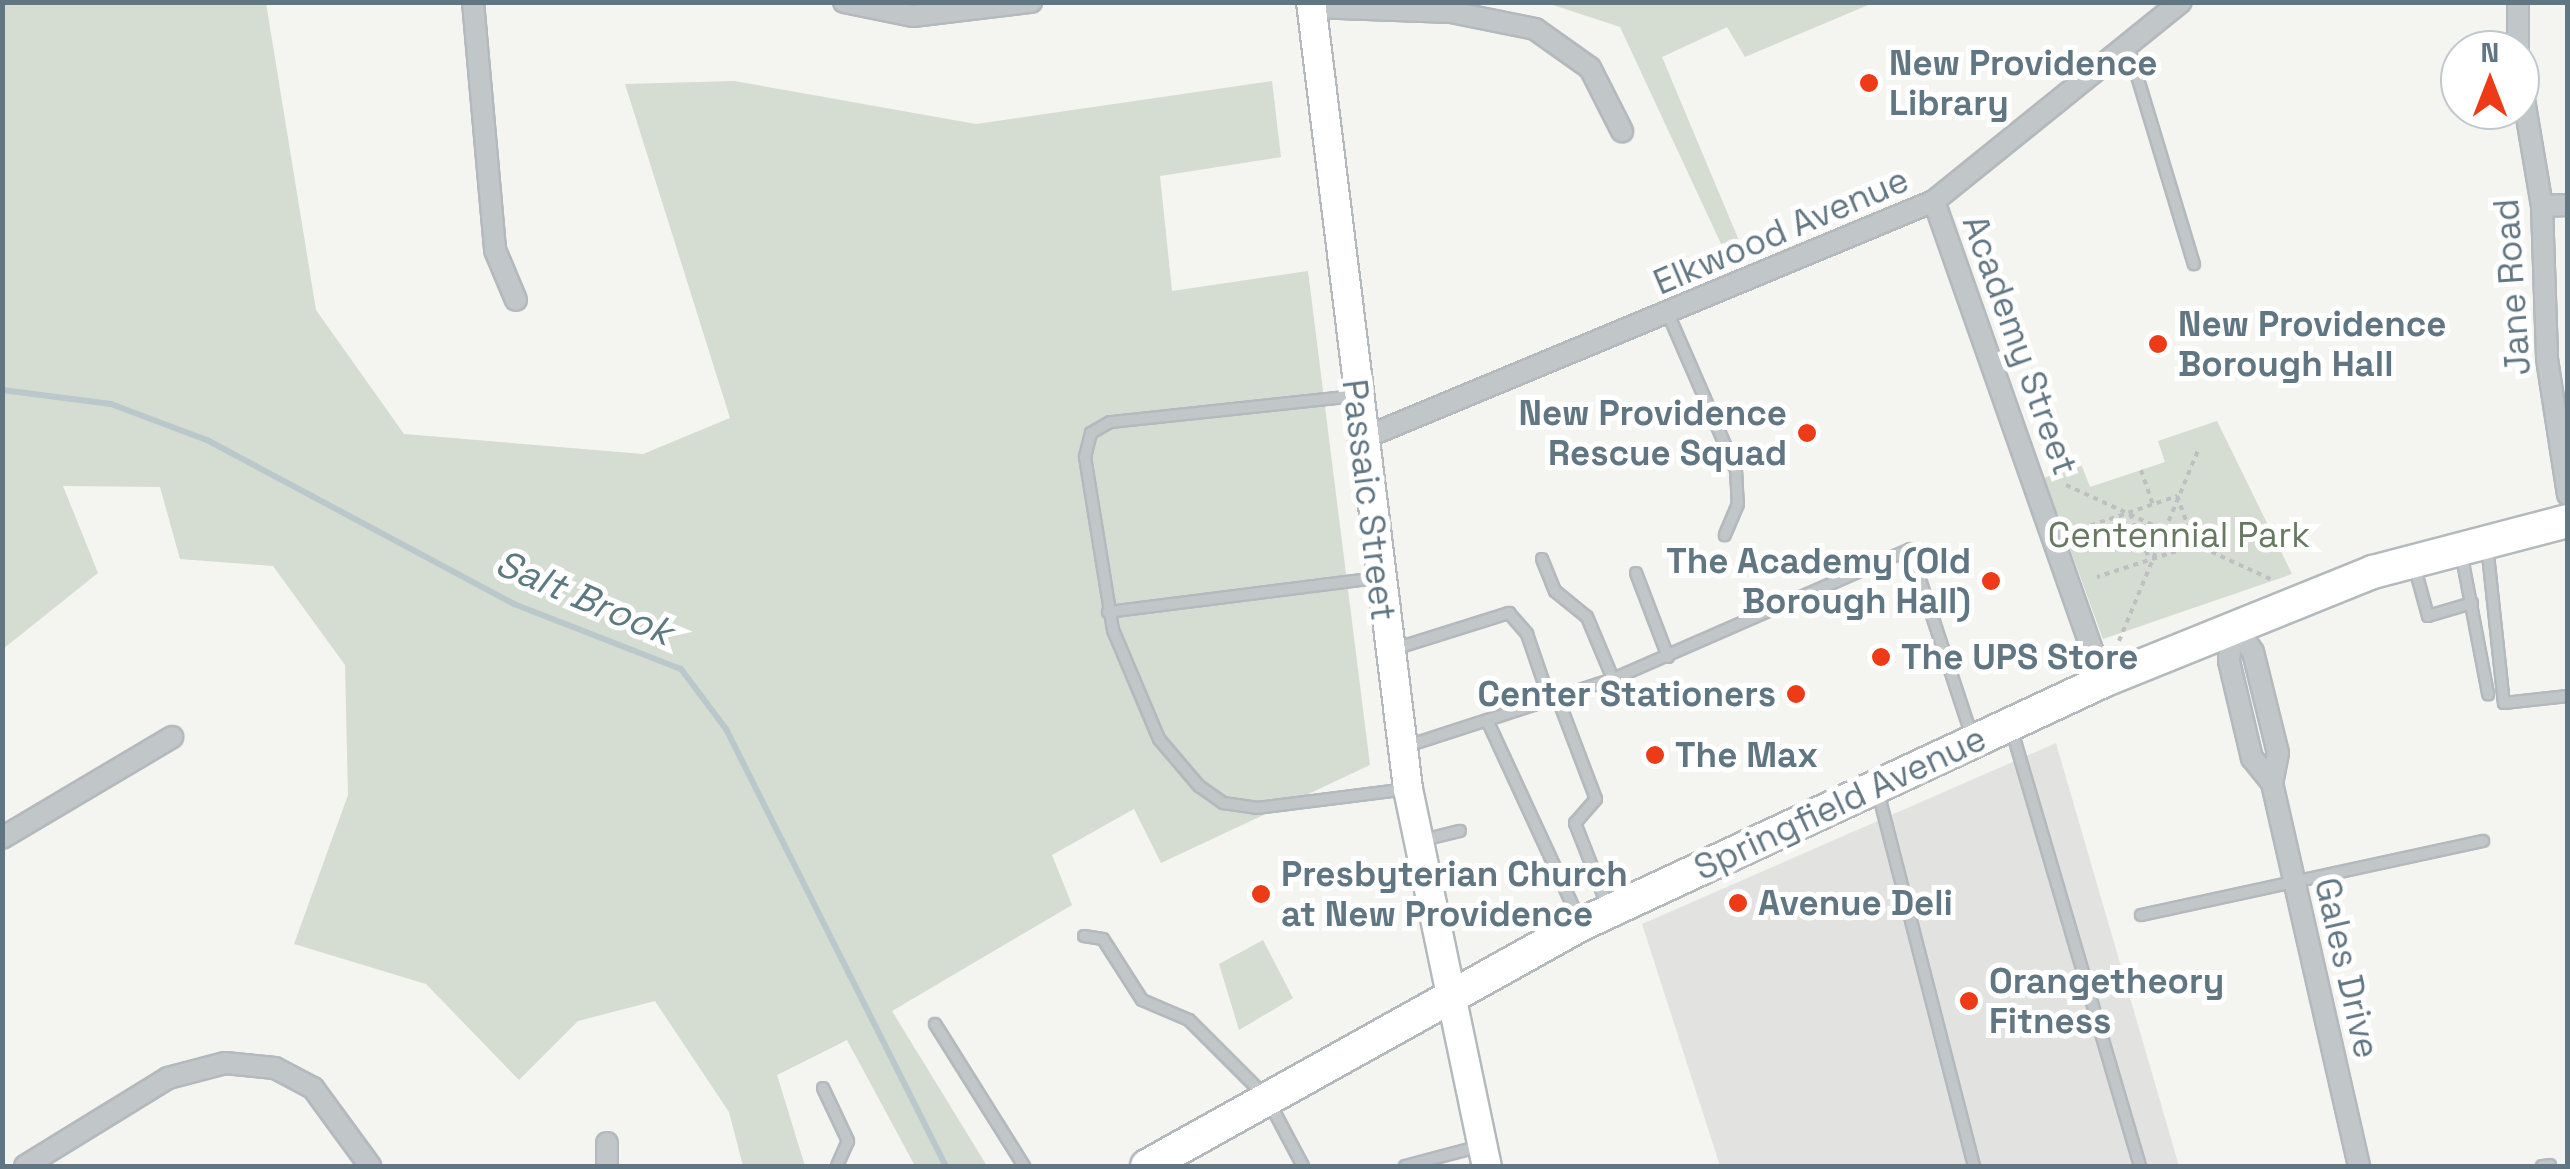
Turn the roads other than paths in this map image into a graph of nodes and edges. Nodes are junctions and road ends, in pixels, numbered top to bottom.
1 (474, 2) edge
2 (844, 2) edge
3 (1031, 2) edge
4 (2181, 2) edge
5 (2518, 2) edge
6 (1311, 5) edge
7 (2518, 30) edge
8 (2128, 46) junction
9 (2529, 130) edge
10 (1622, 132) dead end
11 (1934, 201) junction
12 (2568, 205) edge
13 (2542, 206) junction
14 (2194, 264) dead end
15 (516, 300) dead end
16 (1668, 316) junction
17 (1354, 396) junction
18 (1360, 440) junction
19 (2568, 494) edge
20 (2568, 521) edge
21 (1725, 535) dead end
22 (2473, 542) junction
23 (1542, 559) dead end
24 (2412, 560) junction
25 (1636, 573) dead end
26 (1378, 578) junction
27 (2472, 603) junction
28 (1108, 612) junction
29 (2234, 624) junction
30 (1388, 650) junction
31 (1668, 656) junction
32 (1612, 679) junction
33 (2103, 682) junction
34 (2488, 694) dead end
35 (2568, 696) edge
36 (1554, 700) junction
37 (1487, 720) junction
38 (2010, 724) junction
39 (172, 737) dead end
40 (1974, 742) junction
41 (1402, 747) junction
42 (1876, 786) junction
43 (1408, 789) junction
44 (1461, 831) dead end
45 (2, 838) edge
46 (2483, 841) dead end
47 (1417, 842) junction
48 (2293, 880) junction
49 (2141, 914) dead end
50 (1596, 917) junction
51 (1084, 936) dead end
52 (1446, 994) junction
53 (935, 1024) dead end
54 (823, 1088) dead end
55 (1266, 1098) junction
56 (607, 1143) dead end
57 (1484, 1156) edge
58 (25, 1166) edge
59 (370, 1166) edge
60 (607, 1166) edge
61 (837, 1166) edge
62 (1024, 1166) edge
63 (1147, 1166) edge
64 (1303, 1166) edge
65 (1405, 1166) edge
66 (1974, 1166) edge
67 (2140, 1166) edge
68 (2360, 1166) edge

1 - 15 street
2 - 3 street
4 - 8 street, Elkwood Avenue
5 - 7 street
6 - 10 street
6 - 17 main road, Passaic Street
8 - 11 street, Elkwood Avenue
8 - 14 lane
9 - 13 street, Jane Road
11 - 16 street, Elkwood Avenue
11 - 33 street, Academy Street
12 - 13 street
13 - 19 street, Jane Road
16 - 18 street, Elkwood Avenue
16 - 21 lane
17 - 18 main road, Passaic Street
17 - 28 lane
18 - 26 main road, Passaic Street
20 - 22 main road, Springfield Avenue
22 - 24 main road, Springfield Avenue
22 - 27 lane
22 - 35 lane
23 - 32 lane
24 - 27 lane
24 - 29 main road, Springfield Avenue
25 - 31 lane
26 - 28 lane
26 - 30 main road, Passaic Street
27 - 34 lane
28 - 43 lane
29 - 33 main road, Springfield Avenue
29 - 48 street, Gales Drive
30 - 36 lane
30 - 41 main road, Passaic Street
31 - 32 lane
31 - 40 lane
32 - 36 lane
33 - 38 main road, Springfield Avenue
36 - 37 lane
36 - 50 lane
37 - 41 lane
37 - 50 lane
38 - 40 main road, Springfield Avenue
38 - 67 lane
39 - 45 street
40 - 42 main road, Springfield Avenue
41 - 43 main road, Passaic Street
42 - 50 main road, Springfield Avenue
42 - 66 lane
43 - 47 main road, Passaic Street
44 - 47 lane
46 - 48 lane
47 - 52 main road, Passaic Street
48 - 49 lane
48 - 68 street, Gales Drive
50 - 52 main road, Springfield Avenue
51 - 55 lane
52 - 55 main road, Springfield Avenue
52 - 57 main road, Passaic Street
53 - 62 lane
54 - 61 lane
55 - 63 main road, Springfield Avenue
55 - 64 lane
56 - 60 street
57 - 65 lane
58 - 59 street

